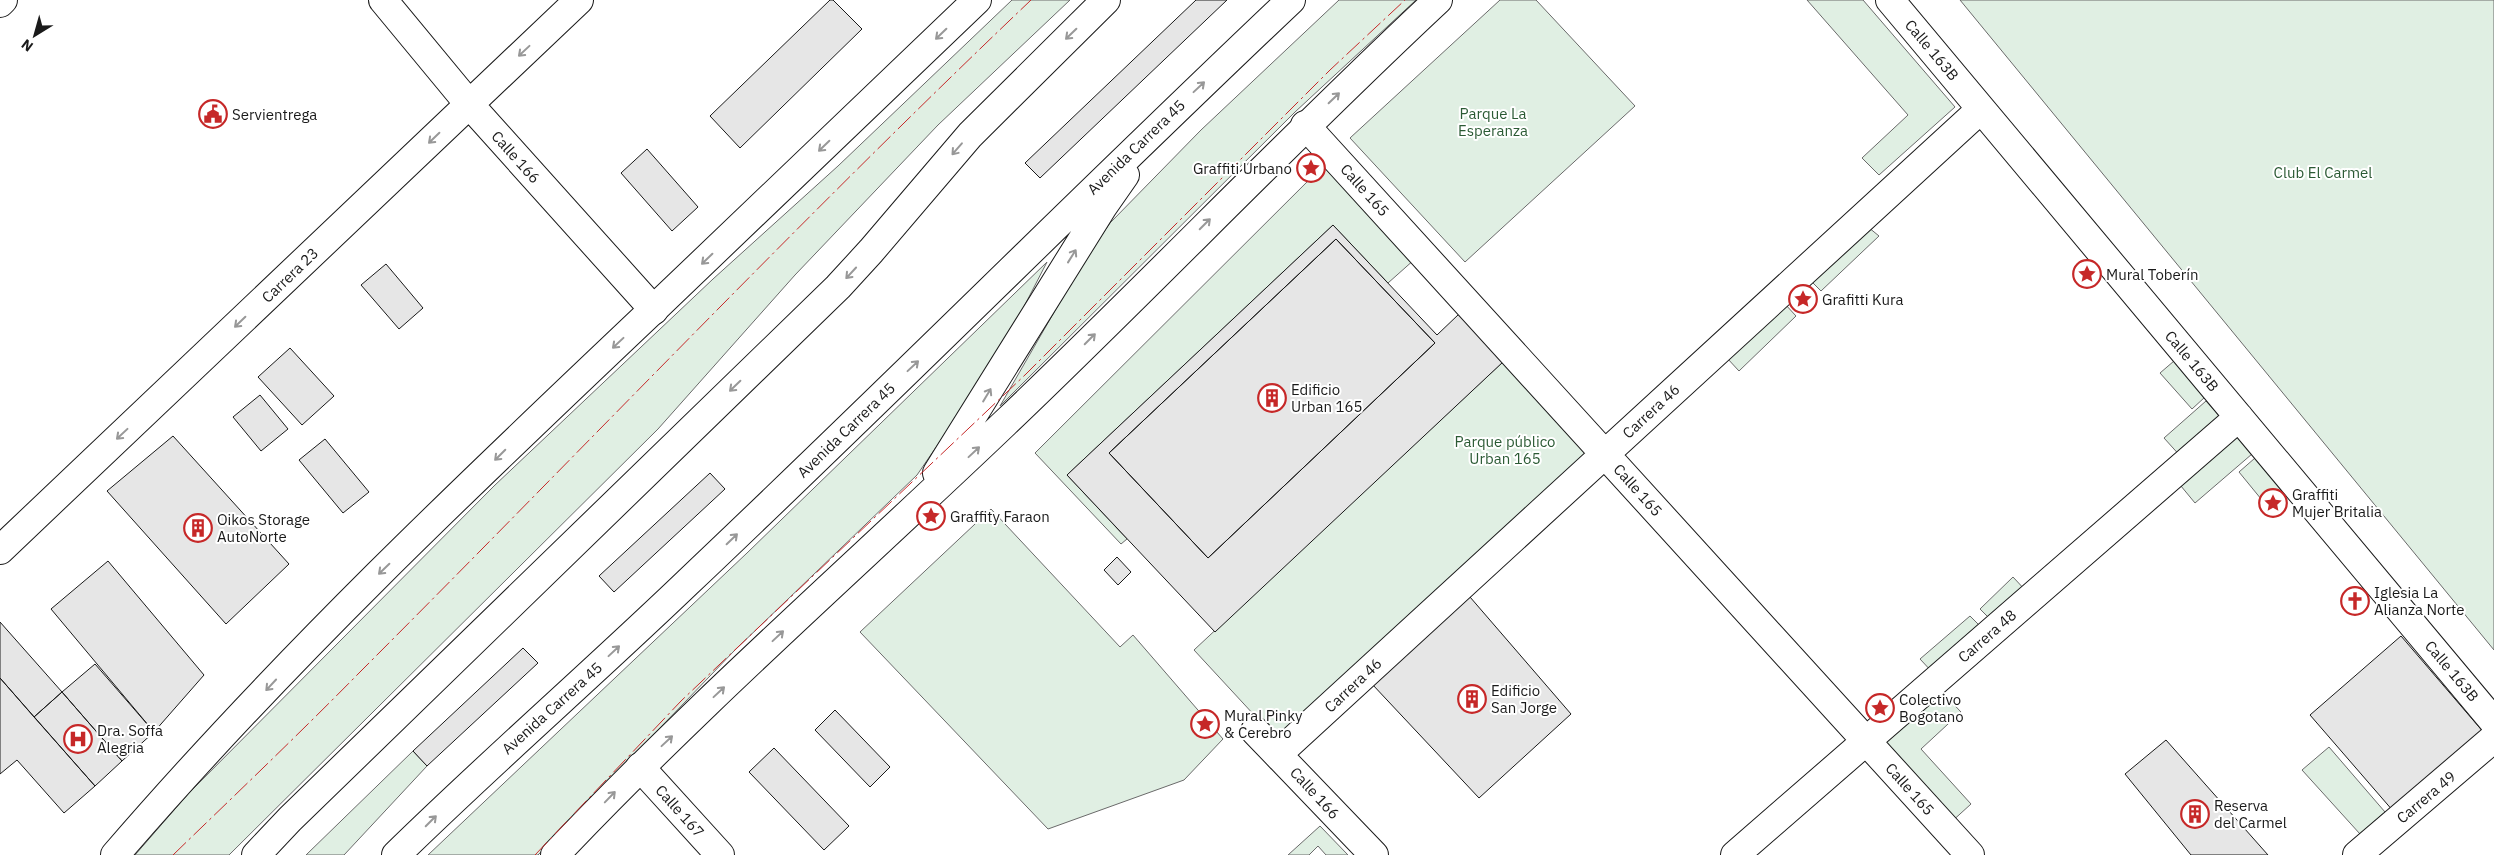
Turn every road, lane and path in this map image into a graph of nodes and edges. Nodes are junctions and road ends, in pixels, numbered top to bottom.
1 (3, 0) edge
2 (382, 0) edge
3 (578, 0) edge
4 (977, 0) edge
5 (1106, 0) edge
6 (1291, 0) edge
7 (1438, 0) edge
8 (1890, 0) edge
9 (0, 3) edge
10 (469, 104) junction
11 (1981, 109) junction
12 (1163, 120) junction
13 (1305, 125) junction
14 (654, 310) junction
15 (2239, 417) junction
16 (1605, 454) junction
17 (913, 510) junction
18 (0, 550) edge
19 (2494, 722) edge
20 (1255, 731) dead end
21 (2494, 738) edge
22 (1866, 741) junction
23 (1278, 754) junction
24 (640, 766) junction
25 (115, 855) edge
26 (256, 855) edge
27 (396, 855) edge
28 (555, 855) edge
29 (720, 855) edge
30 (1374, 855) edge
31 (1735, 855) edge
32 (1970, 855) edge
33 (2357, 855) edge

1 - 9 main road
2 - 10 main road, Calle 166
3 -> 10 main road, Carrera 23
4 -> 14 main road
5 -> 26 main road
12 -> 6 main road, Avenida Carrera 45
13 -> 7 main road
8 - 11 main road, Calle 163B
10 - 14 main road, Calle 166
10 -> 18 main road, Carrera 23
11 - 15 main road, Calle 163B
11 - 16 main road, Carrera 46
17 -> 12 main road
27 -> 12 main road, Avenida Carrera 45
13 - 16 main road, Calle 165
17 -> 13 main road
14 -> 25 main road
15 - 19 main road, Calle 163B
15 - 22 main road, Carrera 48
16 - 22 main road, Calle 165
16 - 23 main road, Carrera 46
24 -> 17 main road
20 - 23 main road, Calle 166
21 - 33 main road, Carrera 49
22 - 31 main road, Carrera 48
22 - 32 main road, Calle 165
23 - 30 main road, Calle 166
28 -> 24 main road
24 - 29 main road, Calle 167

